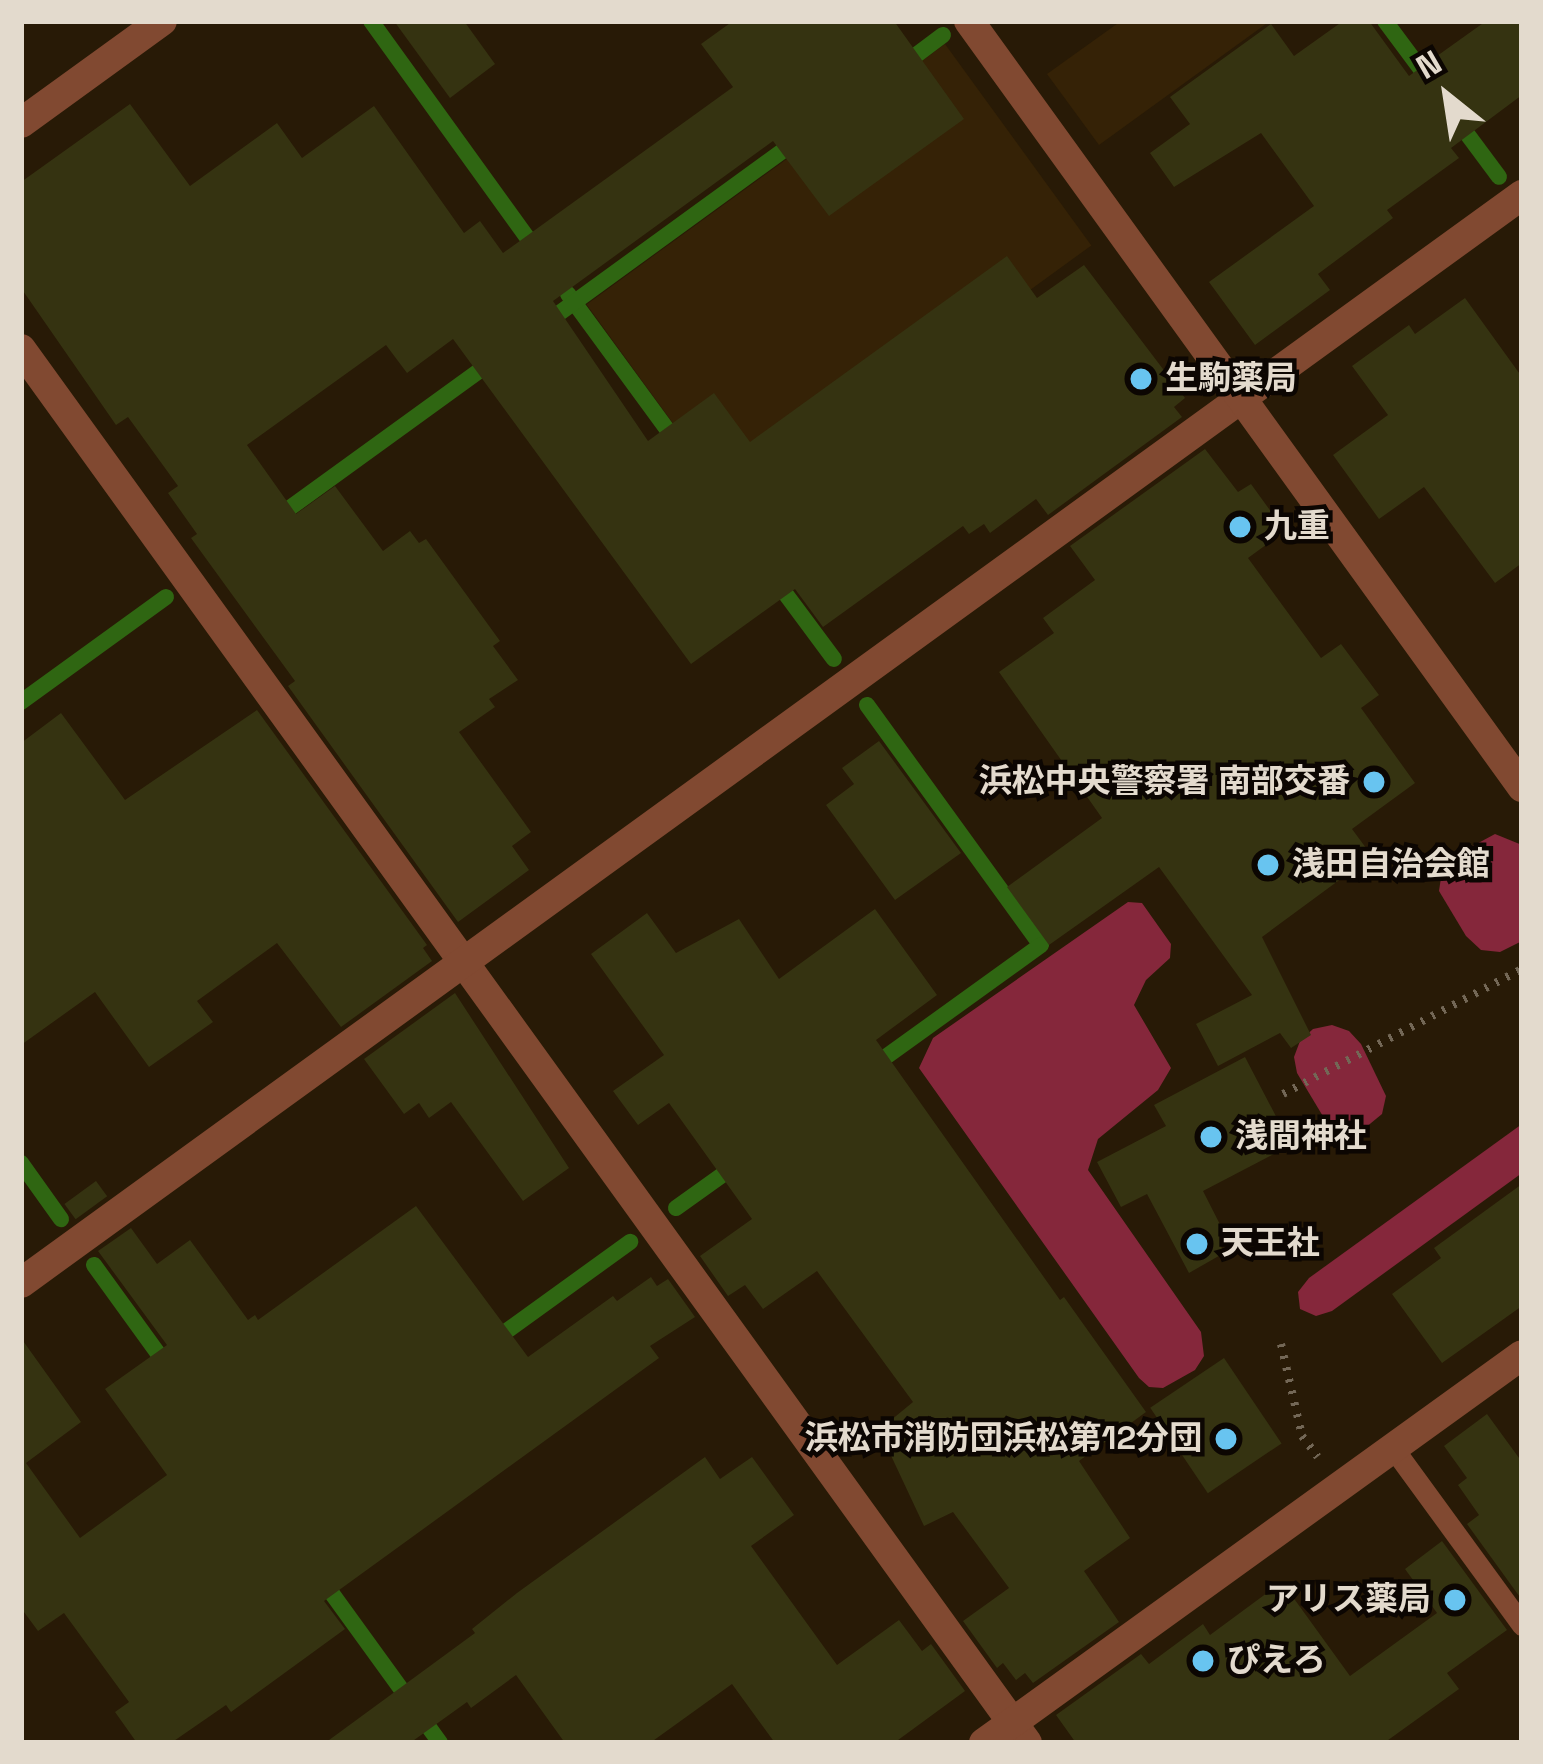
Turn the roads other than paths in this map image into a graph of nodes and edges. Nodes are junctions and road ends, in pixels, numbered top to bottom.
1 (162, 21) edge
2 (969, 21) edge
3 (21, 123) edge
4 (1522, 195) edge
5 (21, 349) edge
6 (1242, 399) junction
7 (1522, 787) edge
8 (464, 962) junction
9 (21, 1282) edge
10 (1522, 1355) edge
11 (1393, 1448) junction
12 (1522, 1625) edge
13 (1020, 1733) edge
14 (984, 1743) edge

1 - 3 street
2 - 6 street
4 - 6 street
5 - 8 street
6 - 7 street
6 - 8 street
8 - 9 street
8 - 13 street
10 - 11 street
11 - 12 lane
11 - 13 street
13 - 14 street

